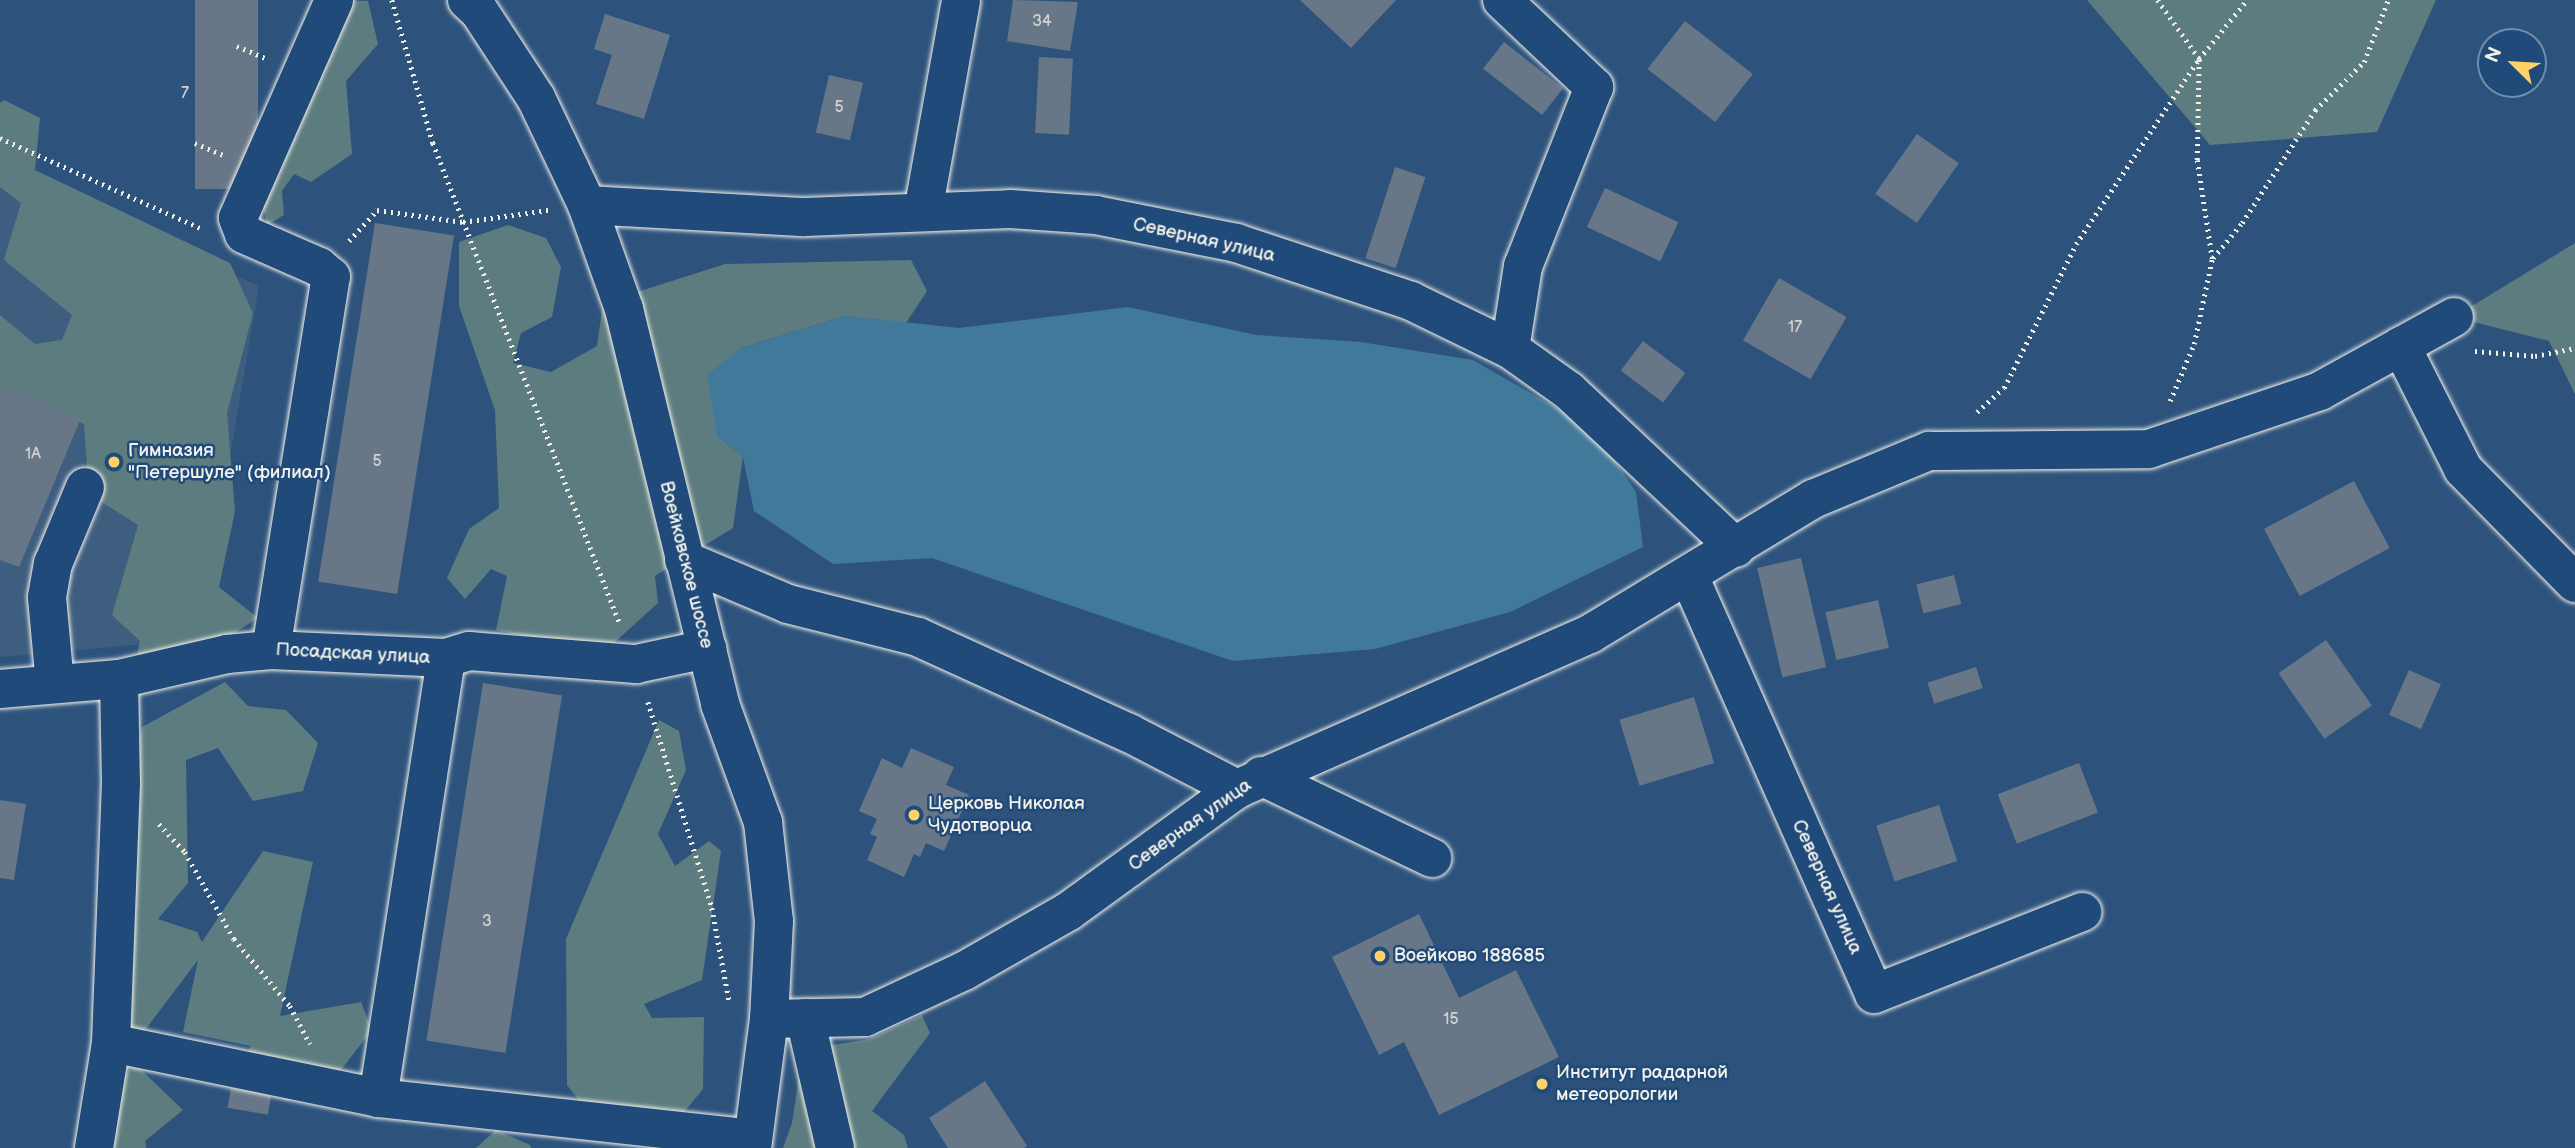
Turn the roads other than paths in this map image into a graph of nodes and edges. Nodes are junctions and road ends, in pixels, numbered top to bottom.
1 (334, 0) edge
2 (961, 0) edge
3 (1502, 0) edge
4 (477, 4) edge
5 (587, 205) junction
6 (923, 212) junction
7 (2461, 334) road end
8 (2401, 346) junction
9 (1510, 349) junction
10 (85, 487) dead end
11 (1737, 548) junction
12 (684, 559) junction
13 (1689, 576) junction
14 (2575, 583) edge
15 (707, 649) junction
16 (271, 650) junction
17 (446, 658) junction
18 (119, 679) junction
19 (55, 684) junction
20 (0, 689) edge
21 (1249, 783) junction
22 (1432, 858) dead end
23 (2082, 912) dead end
24 (787, 1019) junction
25 (111, 1043) junction
26 (379, 1098) junction
27 (752, 1144) edge
28 (94, 1148) edge
29 (835, 1148) edge

1 - 16 street
2 - 6 street
3 - 9 street
4 - 5 street, Воейковское шоссе
5 - 6 street, Северная улица
5 - 12 street, Воейковское шоссе
6 - 9 street, Северная улица
7 - 8 street
8 - 11 street, Северная улица
8 - 14 street
9 - 11 street, Северная улица
10 - 19 street
11 - 13 street, Северная улица
12 - 15 street, Воейковское шоссе
12 - 21 street
13 - 21 street, Северная улица
13 - 23 street, Северная улица
15 - 17 street, Посадская улица
15 - 24 street, Воейковское шоссе
16 - 17 street, Посадская улица
16 - 18 street, Посадская улица
17 - 26 street
18 - 19 street, Посадская улица
18 - 25 street
19 - 20 street, Посадская улица
21 - 22 street
21 - 24 street, Северная улица
24 - 27 street, Воейковское шоссе
24 - 29 street
25 - 26 street
25 - 28 street
26 - 27 street

